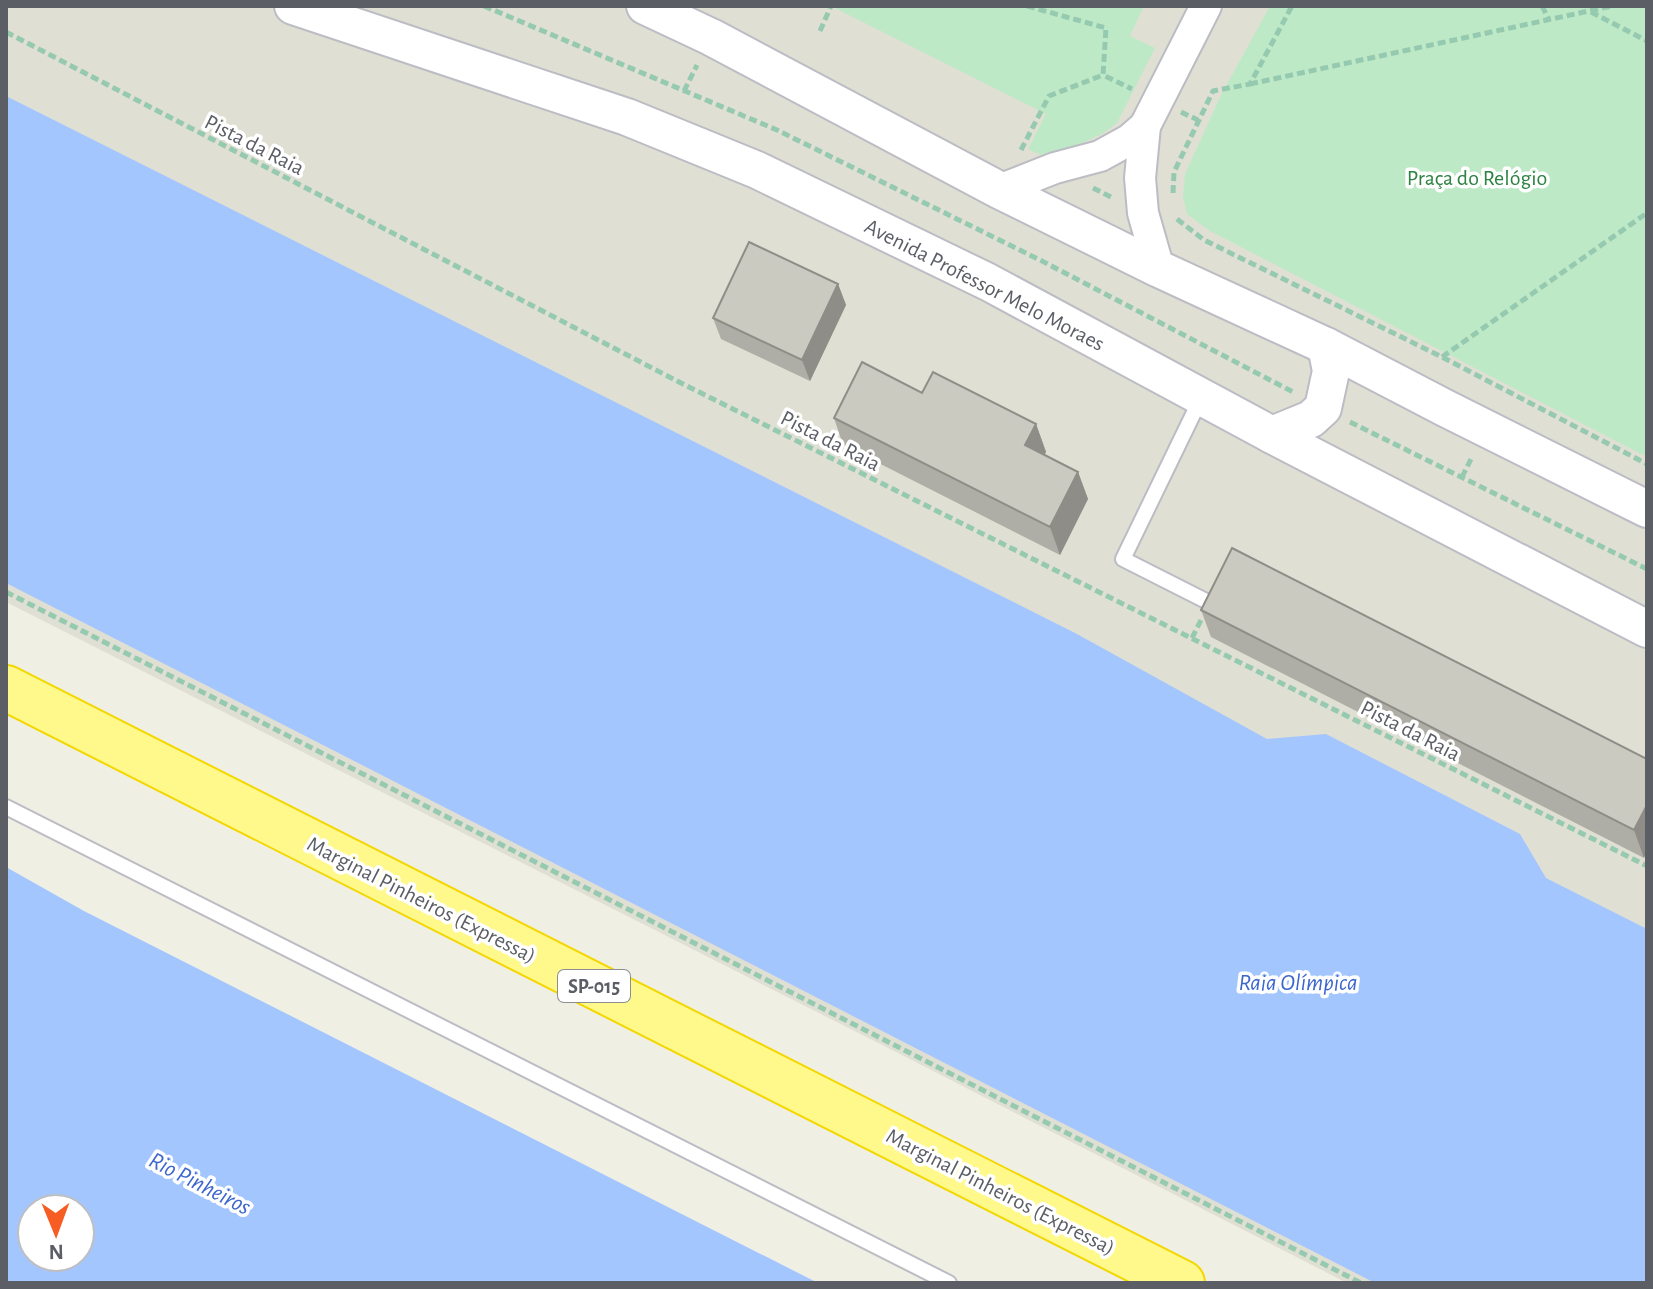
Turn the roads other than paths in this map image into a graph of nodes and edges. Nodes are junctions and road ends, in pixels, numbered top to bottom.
1 (293, 6) edge
2 (645, 6) edge
3 (1206, 6) edge
4 (1145, 126) junction
5 (999, 190) junction
6 (1159, 269) junction
7 (1326, 346) junction
8 (1201, 397) junction
9 (1272, 435) junction
10 (1647, 509) edge
11 (1210, 603) edge
12 (1647, 629) edge
13 (6, 688) edge
14 (6, 807) edge
15 (949, 1283) edge
16 (1182, 1283) edge

1 - 8 street, Avenida Professor Melo Moraes
2 - 5 street
3 - 4 street
4 - 5 street
4 - 6 street
5 - 6 street
6 - 7 street
7 - 9 street
7 - 10 street
8 - 9 street, Avenida Professor Melo Moraes
8 - 11 lane
9 - 12 street, Avenida Professor Melo Moraes
13 - 16 highway, Marginal Pinheiros (Expressa) / SP-015
14 - 15 lane

